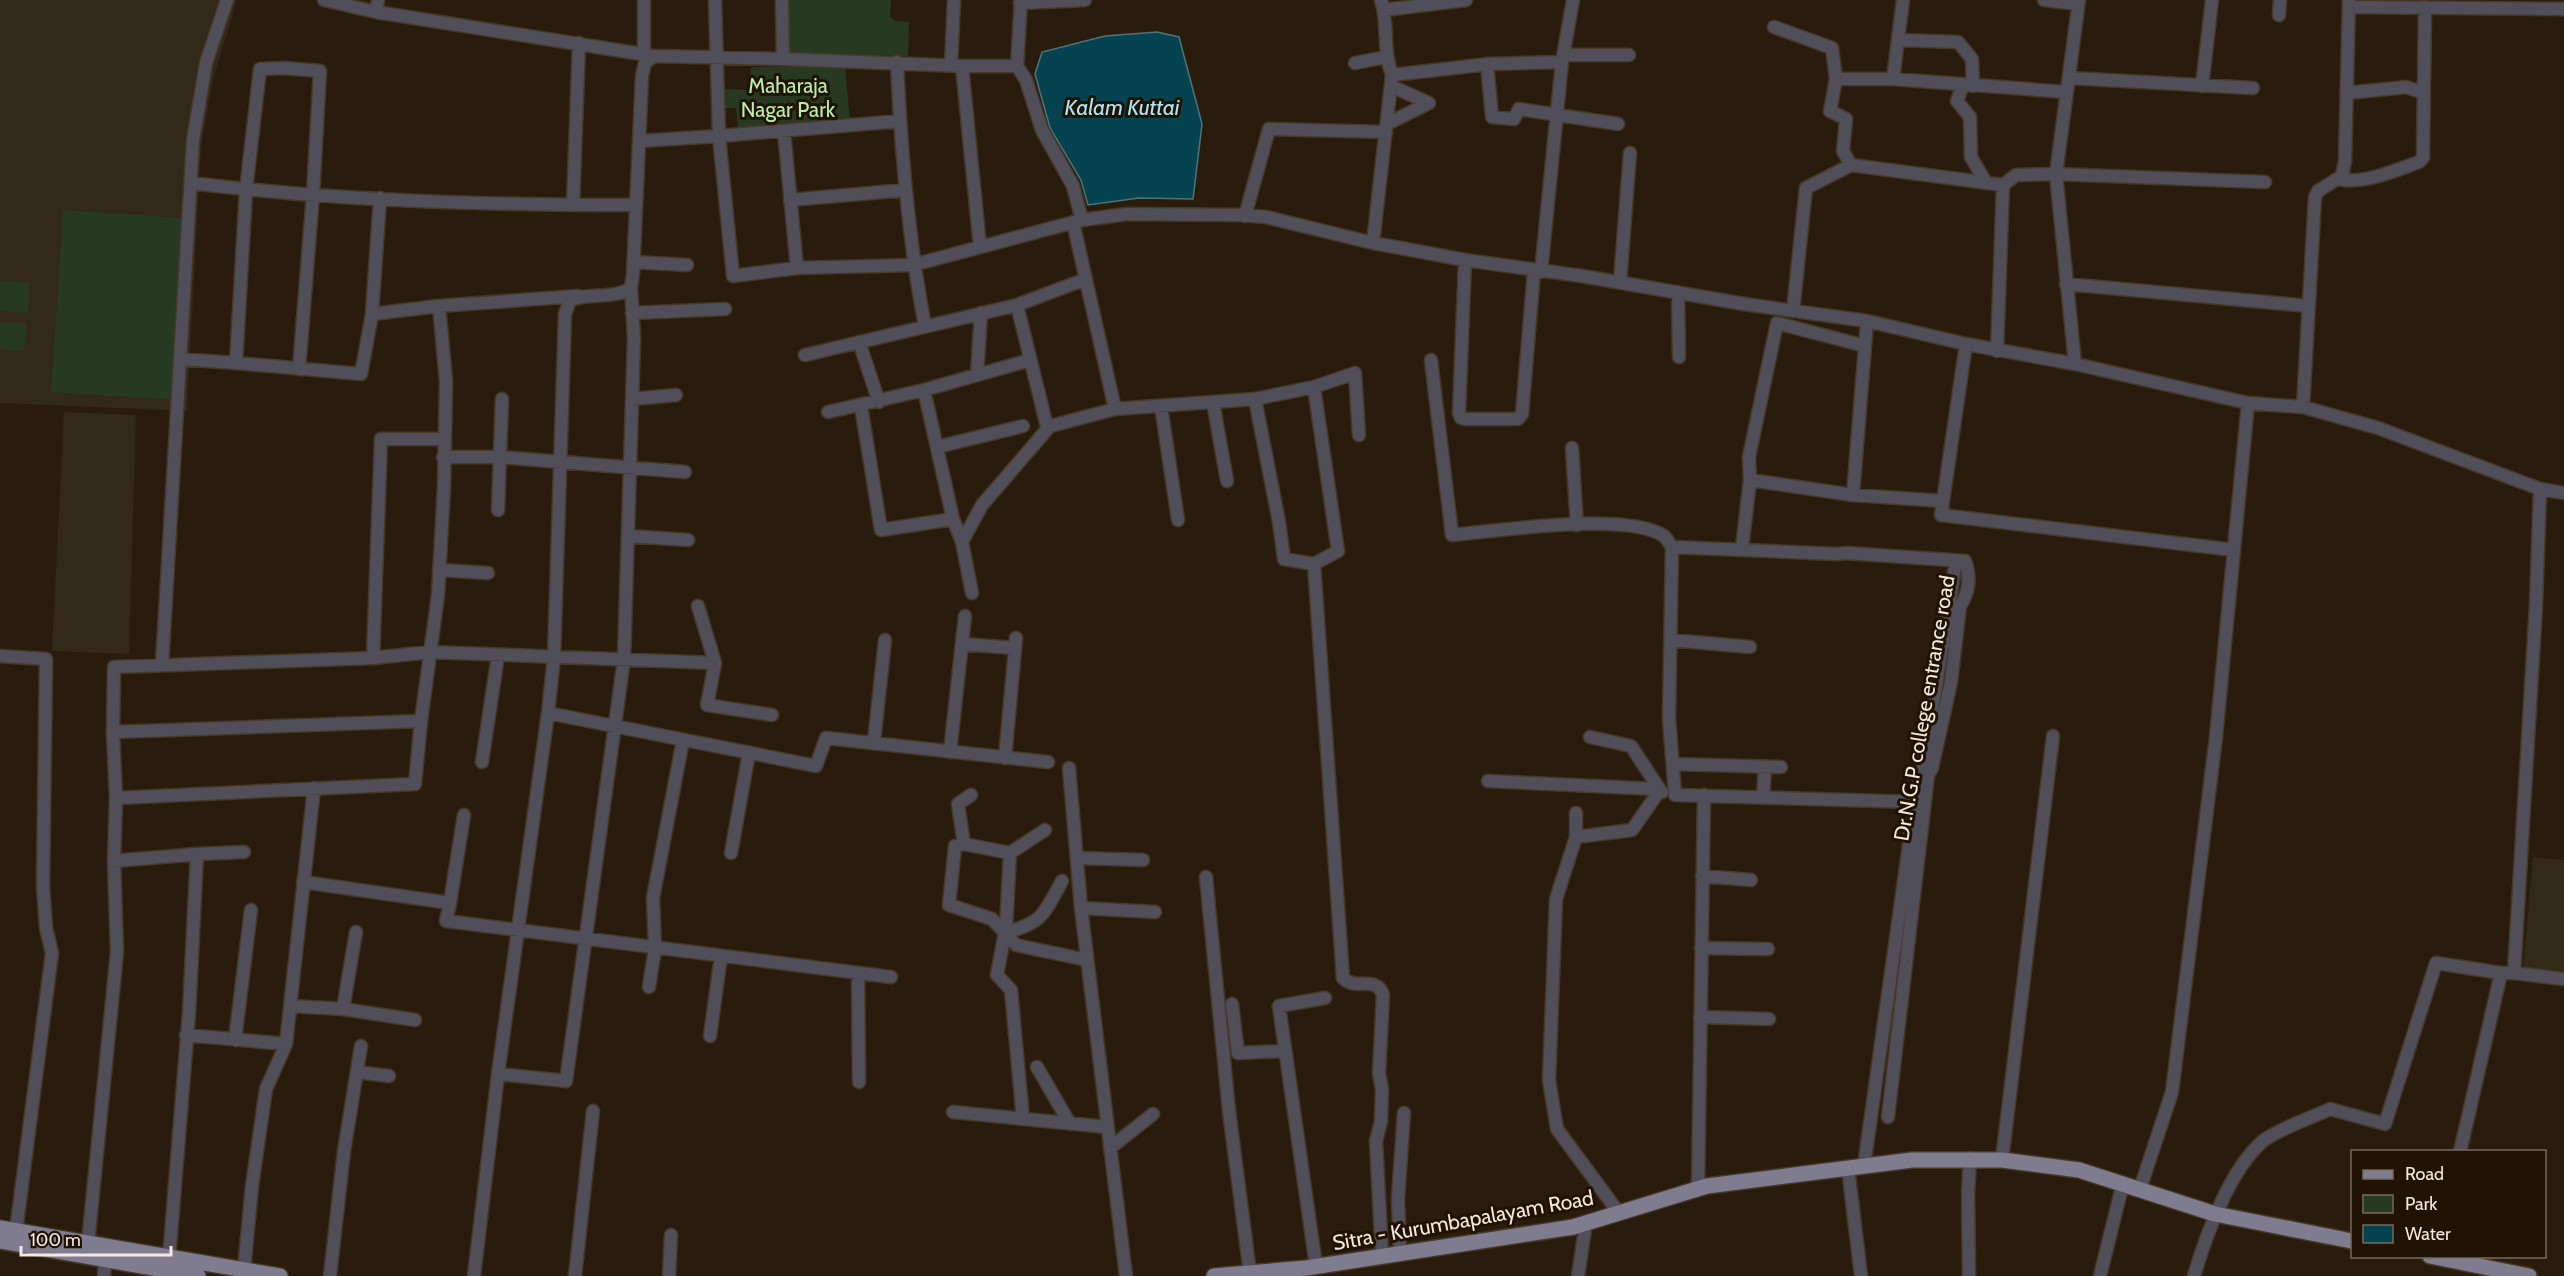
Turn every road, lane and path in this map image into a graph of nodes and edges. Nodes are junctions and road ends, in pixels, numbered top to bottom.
1 (227, 0) edge
2 (324, 0) edge
3 (644, 0) edge
4 (715, 0) edge
5 (782, 0) edge
6 (954, 0) edge
7 (1085, 0) edge
8 (1466, 0) edge
9 (1573, 0) edge
10 (1903, 0) edge
11 (2044, 0) edge
12 (2212, 0) edge
13 (2280, 0) edge
14 (1021, 2) edge
15 (2078, 2) edge
16 (2349, 3) edge
17 (1383, 5) edge
18 (2417, 5) edge
19 (377, 6) edge
20 (2564, 9) edge
21 (2279, 15) dead end
22 (1774, 27) dead end
23 (1898, 40) junction
24 (579, 44) junction
25 (649, 55) junction
26 (1629, 55) dead end
27 (1386, 57) junction
28 (717, 58) junction
29 (1563, 58) junction
30 (783, 59) junction
31 (897, 62) junction
32 (1355, 63) dead end
33 (1487, 64) junction
34 (956, 65) junction
35 (1017, 66) junction
36 (2069, 78) junction
37 (1836, 79) junction
38 (1893, 79) junction
39 (1391, 81) junction
40 (1968, 85) junction
41 (2202, 86) junction
42 (2253, 88) dead end
43 (2067, 92) junction
44 (2347, 93) junction
45 (2424, 93) junction
46 (1557, 115) junction
47 (900, 121) junction
48 (1618, 124) dead end
49 (1386, 128) junction
50 (784, 131) junction
51 (719, 136) junction
52 (639, 141) junction
53 (1630, 153) dead end
54 (1851, 165) junction
55 (2056, 174) junction
56 (2338, 179) junction
57 (2265, 182) dead end
58 (191, 183) junction
59 (1986, 183) junction
60 (2003, 185) junction
61 (246, 190) junction
62 (905, 190) junction
63 (313, 194) junction
64 (380, 198) junction
65 (790, 200) junction
66 (573, 205) junction
67 (636, 205) junction
68 (1245, 216) junction
69 (1077, 221) junction
70 (1373, 243) junction
71 (980, 247) junction
72 (1465, 261) junction
73 (634, 262) junction
74 (913, 265) junction
75 (687, 266) dead end
76 (797, 268) junction
77 (1538, 271) junction
78 (1086, 279) junction
79 (1620, 282) junction
80 (2066, 284) junction
81 (631, 288) junction
82 (1678, 292) junction
83 (582, 295) junction
84 (1017, 305) junction
85 (439, 306) junction
86 (2309, 306) junction
87 (725, 309) dead end
88 (1793, 311) junction
89 (632, 313) junction
90 (981, 313) junction
91 (372, 314) junction
92 (1867, 321) junction
93 (926, 326) junction
94 (859, 342) junction
95 (1966, 344) junction
96 (1865, 346) junction
97 (1997, 351) junction
98 (805, 355) dead end
99 (1678, 357) dead end
100 (180, 358) junction
101 (1030, 360) junction
102 (1431, 360) dead end
103 (236, 363) junction
104 (2075, 364) junction
105 (299, 369) junction
106 (977, 375) junction
107 (1314, 387) junction
108 (924, 390) junction
109 (676, 395) dead end
110 (502, 399) dead end
111 (632, 399) junction
112 (1255, 399) junction
113 (879, 402) junction
114 (1213, 402) junction
115 (2248, 403) junction
116 (861, 406) junction
117 (1161, 406) junction
118 (2303, 407) junction
119 (1116, 409) junction
120 (828, 412) dead end
121 (1023, 426) dead end
122 (1050, 426) junction
123 (1359, 435) dead end
124 (444, 439) junction
125 (937, 447) junction
126 (1572, 448) dead end
127 (443, 457) junction
128 (500, 457) junction
129 (561, 462) junction
130 (630, 467) junction
131 (685, 472) dead end
132 (1750, 480) junction
133 (1227, 481) dead end
134 (2540, 489) junction
135 (2564, 493) edge
136 (1853, 495) junction
137 (1943, 501) junction
138 (498, 510) dead end
139 (953, 519) junction
140 (1178, 520) dead end
141 (1577, 525) junction
142 (628, 536) junction
143 (688, 540) dead end
144 (962, 542) junction
145 (1672, 547) junction
146 (1742, 548) junction
147 (2234, 550) junction
148 (1956, 561) junction
149 (1314, 564) junction
150 (439, 570) junction
151 (488, 573) dead end
152 (972, 593) dead end
153 (698, 606) dead end
154 (965, 616) dead end
155 (885, 640) dead end
156 (1671, 640) junction
157 (962, 644) junction
158 (1750, 647) dead end
159 (430, 652) junction
160 (498, 655) junction
161 (0, 656) edge
162 (554, 657) junction
163 (373, 658) junction
164 (624, 659) junction
165 (715, 663) junction
166 (162, 665) junction
167 (549, 713) junction
168 (772, 715) dead end
169 (421, 721) junction
170 (613, 726) junction
171 (113, 732) junction
172 (2053, 736) dead end
173 (1590, 737) dead end
174 (682, 740) junction
175 (874, 742) junction
176 (950, 752) junction
177 (749, 753) junction
178 (1005, 758) junction
179 (482, 762) dead end
180 (1048, 762) dead end
181 (1673, 764) junction
182 (1765, 767) junction
183 (1781, 767) dead end
184 (1069, 768) dead end
185 (1488, 782) dead end
186 (314, 788) junction
187 (1660, 790) junction
188 (1675, 794) junction
189 (971, 795) dead end
190 (1704, 795) junction
191 (1763, 797) junction
192 (116, 798) junction
193 (1915, 802) junction
194 (1576, 813) dead end
195 (464, 815) dead end
196 (1045, 830) dead end
197 (1576, 837) junction
198 (964, 844) junction
199 (244, 852) dead end
200 (1010, 853) junction
201 (197, 854) junction
202 (731, 854) dead end
203 (1077, 858) junction
204 (1143, 860) dead end
205 (114, 861) junction
206 (1702, 876) junction
207 (1206, 877) dead end
208 (1751, 880) dead end
209 (303, 882) junction
210 (1062, 882) dead end
211 (450, 903) junction
212 (1081, 908) junction
213 (251, 910) dead end
214 (1155, 912) dead end
215 (517, 930) junction
216 (356, 932) dead end
217 (1005, 933) junction
218 (586, 939) junction
219 (654, 948) junction
220 (1701, 948) junction
221 (1768, 949) dead end
222 (721, 956) junction
223 (1087, 960) junction
224 (858, 973) junction
225 (2500, 973) junction
226 (2514, 973) junction
227 (891, 977) dead end
228 (2564, 979) edge
229 (649, 987) dead end
230 (1325, 998) dead end
231 (1232, 1004) dead end
232 (291, 1006) junction
233 (343, 1009) junction
234 (1700, 1017) junction
235 (1769, 1019) dead end
236 (416, 1020) dead end
237 (186, 1035) junction
238 (710, 1036) dead end
239 (235, 1040) junction
240 (286, 1044) junction
241 (361, 1046) dead end
242 (1285, 1051) junction
243 (1038, 1068) dead end
244 (357, 1072) junction
245 (498, 1074) junction
246 (389, 1076) dead end
247 (859, 1082) dead end
248 (593, 1111) dead end
249 (953, 1113) dead end
250 (1404, 1113) dead end
251 (1153, 1114) dead end
252 (1888, 1117) dead end
253 (1023, 1119) junction
254 (1070, 1124) junction
255 (1107, 1127) junction
256 (1110, 1148) junction
257 (2460, 1150) edge
258 (1970, 1158) junction
259 (2002, 1160) junction
260 (1864, 1166) junction
261 (1848, 1168) junction
262 (2123, 1183) junction
263 (1698, 1189) junction
264 (2140, 1190) junction
265 (1619, 1213) junction
266 (2216, 1214) junction
267 (1586, 1223) junction
268 (0, 1228) edge
269 (16, 1231) junction
270 (671, 1235) dead end
271 (0, 1241) edge
272 (2351, 1241) edge
273 (88, 1243) junction
274 (1400, 1253) junction
275 (1382, 1256) junction
276 (169, 1258) junction
277 (2443, 1258) edge
278 (105, 1260) junction
279 (1316, 1266) junction
280 (244, 1270) junction
281 (1250, 1273) junction
282 (104, 1276) edge
283 (198, 1276) edge
284 (280, 1276) edge
285 (330, 1276) edge
286 (474, 1276) edge
287 (575, 1276) edge
288 (669, 1276) edge
289 (1126, 1276) edge
290 (1214, 1276) edge
291 (1222, 1276) edge
292 (1578, 1276) edge
293 (1861, 1276) edge
294 (1969, 1276) edge
295 (2100, 1276) edge
296 (2194, 1276) edge
297 (2529, 1276) edge

1 - 58 street
2 - 19 street
3 - 25 street
4 - 28 street
5 - 30 street
6 - 34 street
7 - 14 street
8 - 17 street
9 - 29 street
10 - 23 street
11 - 15 street
12 - 41 street
13 - 21 street
14 - 35 street
15 - 36 street
16 - 18 street
16 - 44 street
17 - 27 street
18 - 20 street
18 - 45 street
19 - 24 street
22 - 37 street
23 - 38 street
23 - 40 street
24 - 25 street
24 - 66 street
25 - 28 street
25 - 52 street
26 - 29 street
27 - 32 street
27 - 39 street
28 - 30 street
28 - 51 street
29 - 33 street
29 - 46 street
30 - 31 street
31 - 34 street
31 - 47 street
33 - 39 street
33 - 46 street
34 - 35 street
34 - 71 street
35 - 69 street
36 - 41 street
36 - 43 street
37 - 38 street
37 - 54 street
38 - 40 street
39 - 49 street
39 - 49 street
40 - 43 street
40 - 59 street
41 - 42 street
43 - 55 street
44 - 45 street
44 - 56 street
45 - 56 street
46 - 48 street
46 - 77 street
47 - 50 street
47 - 62 street
49 - 68 street
49 - 70 street
50 - 51 street
50 - 65 street
51 - 52 street
51 - 76 street
52 - 67 street
53 - 79 street
54 - 59 street
54 - 88 street
55 - 57 street
55 - 60 street
55 - 80 street
56 - 86 street
58 - 61 street
58 - 100 street
59 - 60 street
60 - 97 street
61 - 63 street
61 - 63 street
61 - 103 street
62 - 65 street
62 - 74 street
63 - 64 street
63 - 105 street
64 - 66 street
64 - 91 street
65 - 76 street
66 - 67 street
67 - 73 street
68 - 69 street
68 - 70 street
69 - 71 street
69 - 78 street
70 - 72 street
71 - 74 street
72 - 77 street
72 - 77 street
73 - 75 street
73 - 81 street
74 - 76 street
74 - 93 street
77 - 79 street
78 - 84 street
78 - 119 street
79 - 82 street
80 - 86 street
80 - 104 street
81 - 83 street
81 - 89 street
82 - 88 street
82 - 99 street
83 - 85 street
83 - 129 street
84 - 90 street
84 - 101 street
85 - 91 street
85 - 124 street
86 - 118 street
87 - 89 street
88 - 92 street
89 - 111 street
90 - 93 street
90 - 106 street
91 - 105 street
92 - 95 street
92 - 96 street
93 - 94 street
94 - 98 street
94 - 113 street
95 - 97 street
95 - 137 street
96 - 132 street
96 - 136 street
97 - 104 street
100 - 103 street
100 - 166 street
101 - 106 street
101 - 122 street
102 - 141 street
103 - 105 street
104 - 115 street
106 - 108 street
107 - 112 street
107 - 123 street
107 - 149 street
108 - 113 street
108 - 125 street
109 - 111 street
110 - 128 street
111 - 130 street
112 - 114 street
112 - 149 street
113 - 116 street
114 - 117 street
114 - 133 street
115 - 118 street
115 - 147 street
116 - 120 street
116 - 139 street
117 - 119 street
117 - 140 street
118 - 134 street
119 - 122 street
121 - 125 street
122 - 144 street
124 - 127 street
124 - 163 street
125 - 139 street
126 - 141 street
127 - 128 street
127 - 150 street
128 - 129 street
128 - 138 street
129 - 130 street
129 - 162 street
130 - 131 street
130 - 142 street
132 - 136 street
132 - 146 street
134 - 135 street
134 - 226 street
136 - 137 street
137 - 147 street
139 - 144 street
141 - 145 street
142 - 143 street
142 - 164 street
144 - 152 street
145 - 146 street, Dr.N.G.P college entrance road
145 - 156 street
146 - 148 street, Dr.N.G.P college entrance road
147 - 264 street
148 - 193 street
148 - 252 street, Dr.N.G.P college entrance road
149 - 275 street
150 - 151 street
150 - 159 street
153 - 165 street
154 - 157 street
155 - 175 street
156 - 158 street
156 - 181 street
157 - 176 street
157 - 178 street
159 - 160 street
159 - 163 street
159 - 169 street
160 - 162 street
160 - 179 street
161 - 269 street
162 - 164 street
162 - 167 street
163 - 166 street
164 - 165 street
164 - 170 street
165 - 168 street
166 - 171 street
167 - 170 street
167 - 215 street
169 - 171 street
169 - 186 street
170 - 174 street
170 - 218 street
171 - 192 street
172 - 259 street
173 - 187 street
174 - 177 street
174 - 219 street
175 - 176 street
175 - 177 street
176 - 178 street
177 - 202 street
178 - 180 street
181 - 182 street
181 - 188 street
182 - 183 street
182 - 191 street
184 - 203 street
185 - 187 street
186 - 192 street
186 - 209 street
187 - 188 street
187 - 197 street
188 - 190 street
189 - 198 street
190 - 191 street
190 - 206 street
191 - 193 street
192 - 205 street
193 - 260 street
194 - 197 street
195 - 211 street
196 - 200 street
197 - 265 street
198 - 200 street
198 - 217 street
199 - 201 street
200 - 217 street
201 - 205 street
201 - 237 street
203 - 204 street
203 - 212 street
205 - 273 street
206 - 208 street
206 - 220 street
207 - 281 street
209 - 211 street
209 - 232 street
210 - 217 street
211 - 215 street
212 - 214 street
212 - 223 street
213 - 239 street
215 - 218 street
215 - 245 street
216 - 233 street
217 - 223 street
217 - 253 street
218 - 219 street
218 - 245 street
219 - 222 street
219 - 229 street
220 - 221 street
220 - 234 street
222 - 224 street
222 - 238 street
223 - 255 street
224 - 227 street
224 - 247 street
225 - 226 street
225 - 257 street
225 - 266 street
226 - 228 street
230 - 242 street
231 - 242 street
232 - 233 street
232 - 240 street
233 - 236 street
234 - 235 street
234 - 263 street
237 - 239 street
237 - 276 street
239 - 240 street
240 - 280 street
241 - 244 street
242 - 279 street
243 - 254 street
244 - 246 street
244 - 285 street
245 - 286 street
248 - 287 street
249 - 253 street
250 - 274 street
251 - 256 street
253 - 254 street
254 - 255 street
255 - 256 street
256 - 289 street
258 - 259 main road, Sitra - Kurumbapalayam Road
258 - 260 main road, Sitra - Kurumbapalayam Road
258 - 294 street
259 - 262 main road, Sitra - Kurumbapalayam Road
260 - 261 main road, Sitra - Kurumbapalayam Road
261 - 263 main road, Sitra - Kurumbapalayam Road
261 - 293 street
262 - 264 main road, Sitra - Kurumbapalayam Road
262 - 295 street
263 - 265 main road, Sitra - Kurumbapalayam Road
264 - 266 main road, Sitra - Kurumbapalayam Road
265 - 267 main road, Sitra - Kurumbapalayam Road
266 - 272 main road, Sitra - Kurumbapalayam Road
266 - 296 street
267 - 274 main road, Sitra - Kurumbapalayam Road
267 - 292 street
268 - 269 main road
269 - 273 main road
270 - 288 street
271 - 278 main road
273 - 276 main road
274 - 275 main road, Sitra - Kurumbapalayam Road
275 - 279 main road, Sitra - Kurumbapalayam Road
276 - 280 main road
277 - 297 main road
278 - 282 street
278 - 283 main road
279 - 281 main road, Sitra - Kurumbapalayam Road
280 - 284 main road
281 - 291 main road, Sitra - Kurumbapalayam Road
290 - 291 main road, Sitra - Kurumbapalayam Road

